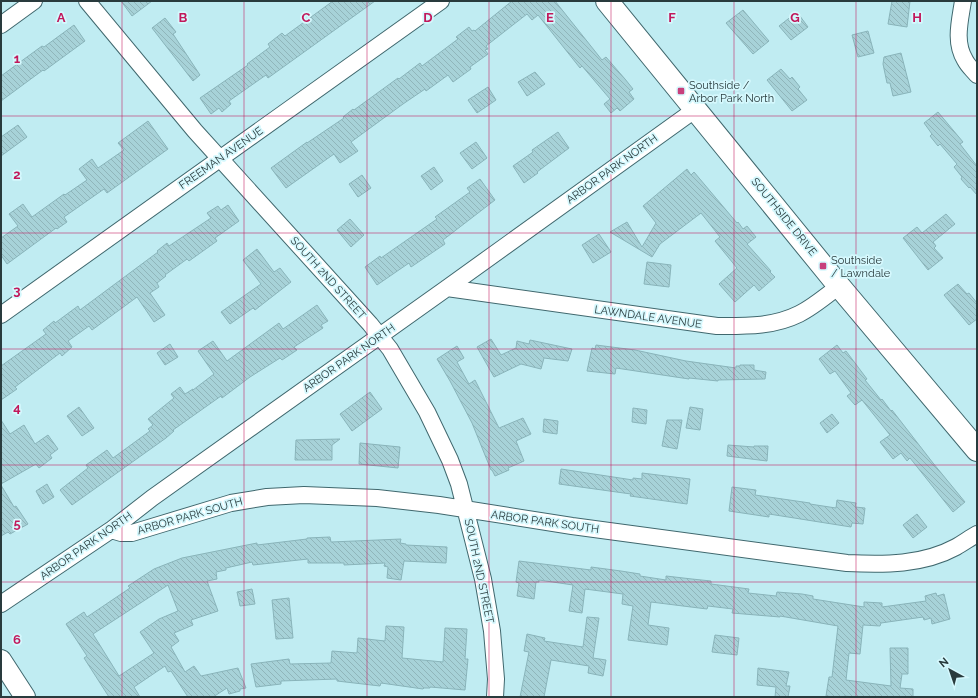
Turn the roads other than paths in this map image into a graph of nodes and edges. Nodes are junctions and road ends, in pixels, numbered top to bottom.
1 (34, 1) edge
2 (87, 1) edge
3 (441, 1) edge
4 (607, 1) edge
5 (963, 1) edge
6 (1, 25) edge
7 (977, 75) edge
8 (696, 109) junction
9 (220, 159) junction
10 (840, 286) junction
11 (447, 288) junction
12 (1, 315) edge
13 (380, 336) junction
14 (977, 450) edge
15 (466, 510) junction
16 (111, 530) junction
17 (977, 534) edge
18 (1, 604) edge
19 (1, 660) edge
20 (25, 697) edge
21 (495, 697) edge

1 - 6 street
2 - 9 street, SOUTH 2ND STREET
3 - 9 street, FREEMAN AVENUE
4 - 8 main road, SOUTHSIDE DRIVE
5 - 7 street
8 - 10 main road, SOUTHSIDE DRIVE
8 - 11 street, ARBOR PARK NORTH
9 - 12 street, FREEMAN AVENUE
9 - 13 street, SOUTH 2ND STREET
10 - 11 street, LAWNDALE AVENUE
10 - 14 main road, SOUTHSIDE DRIVE
11 - 13 street, ARBOR PARK NORTH
13 - 15 street, SOUTH 2ND STREET
13 - 16 street, ARBOR PARK NORTH
15 - 16 street, ARBOR PARK SOUTH
15 - 17 street, ARBOR PARK SOUTH
15 - 21 street, SOUTH 2ND STREET
16 - 18 street, ARBOR PARK NORTH
19 - 20 street

